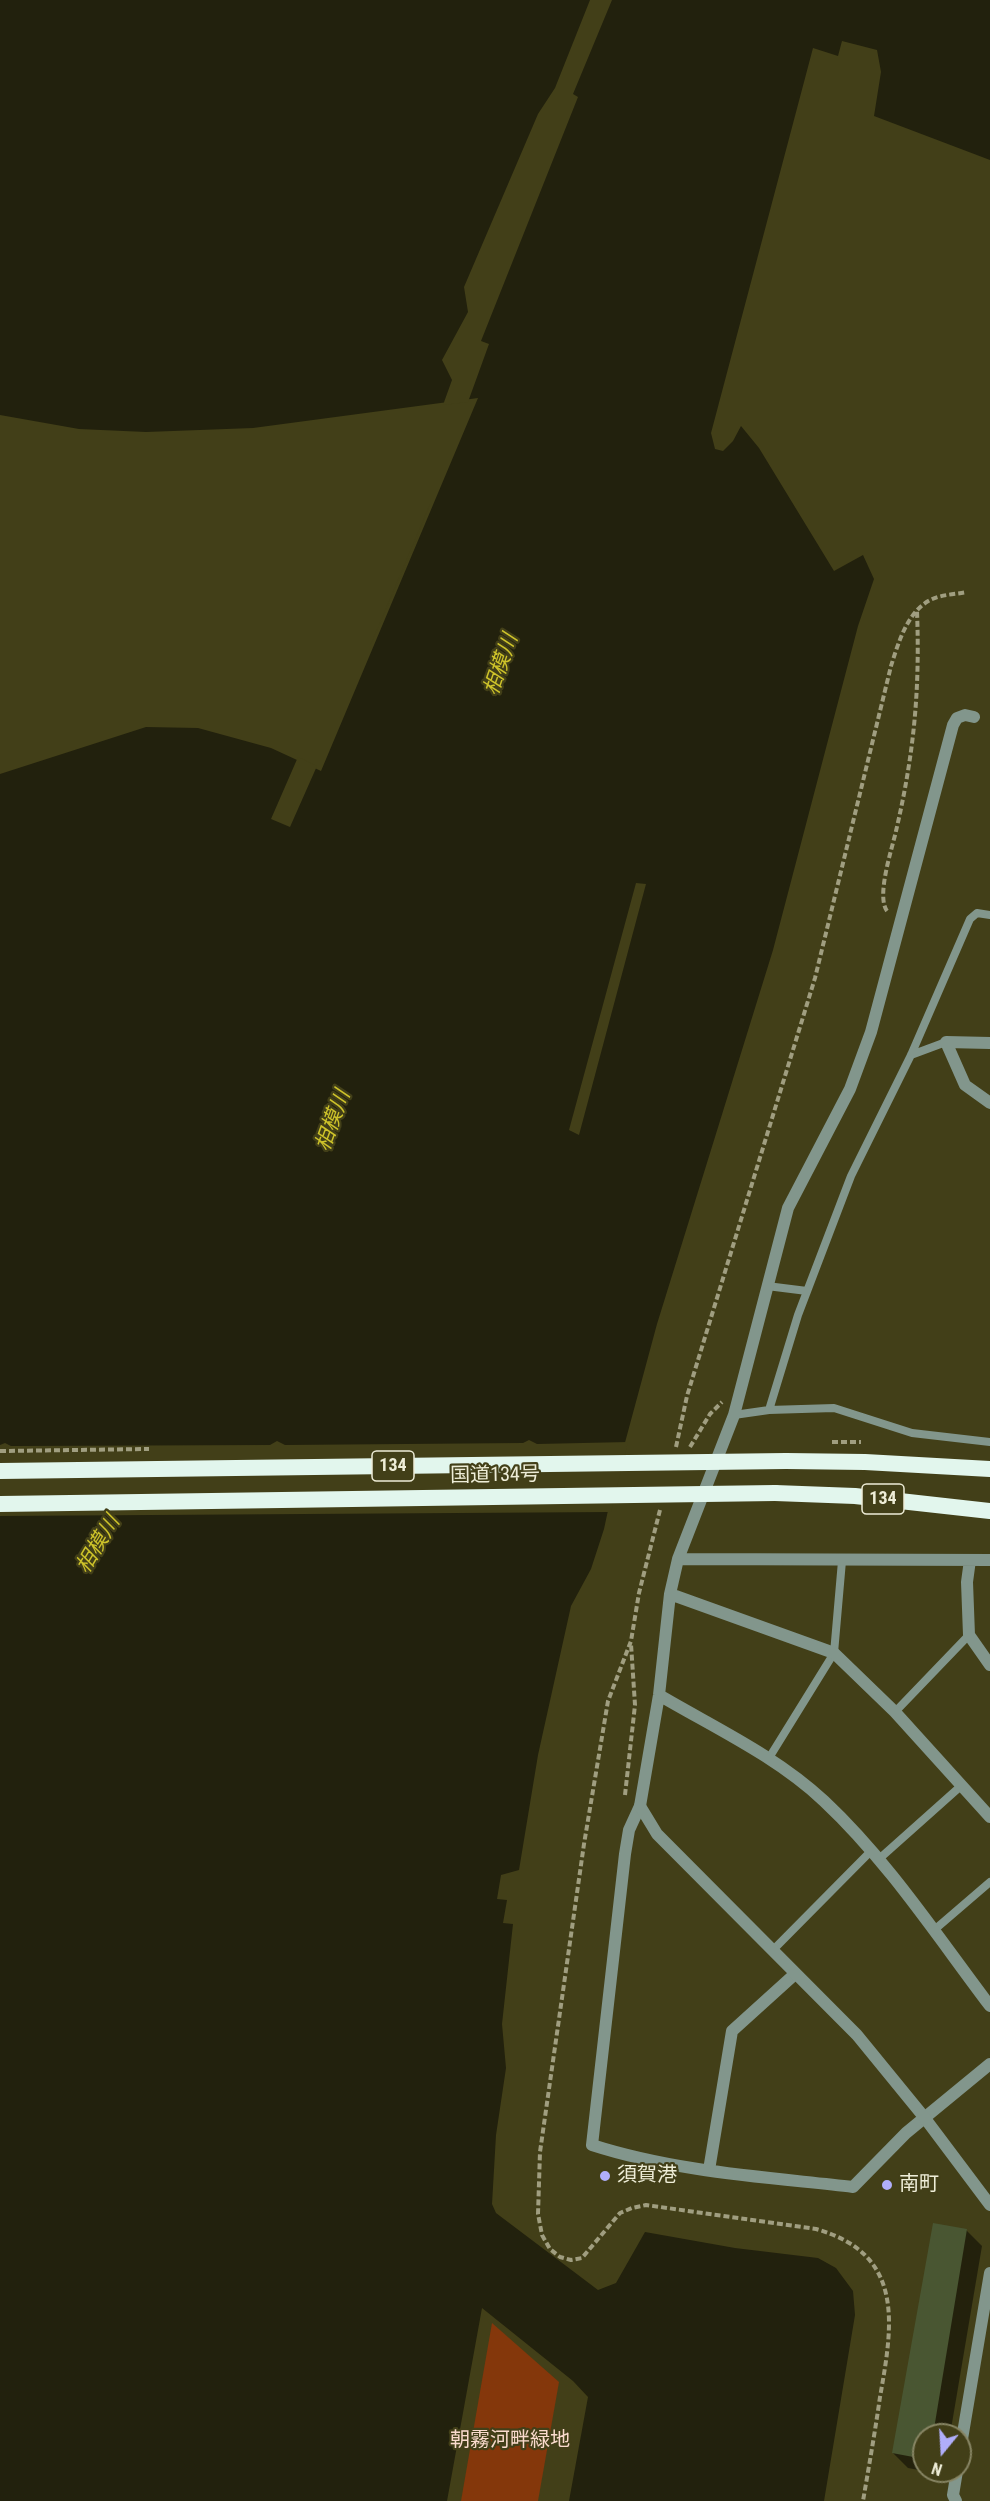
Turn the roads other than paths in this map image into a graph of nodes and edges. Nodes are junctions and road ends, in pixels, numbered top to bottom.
1 (974, 717) dead end
2 (990, 915) edge
3 (946, 1042) junction
4 (990, 1043) edge
5 (911, 1055) junction
6 (990, 1103) edge
7 (767, 1286) junction
8 (807, 1291) junction
9 (769, 1410) junction
10 (734, 1415) junction
11 (990, 1442) edge
12 (990, 1469) edge
13 (0, 1471) edge
14 (0, 1504) edge
15 (990, 1511) edge
16 (678, 1559) junction
17 (970, 1560) junction
18 (990, 1560) edge
19 (842, 1561) junction
20 (670, 1594) junction
21 (969, 1635) junction
22 (834, 1653) junction
23 (990, 1665) edge
24 (659, 1695) junction
25 (895, 1712) junction
26 (769, 1758) junction
27 (962, 1785) junction
28 (640, 1806) junction
29 (990, 1817) edge
30 (875, 1855) junction
31 (990, 1882) edge
32 (933, 1931) junction
33 (773, 1950) junction
34 (795, 1974) junction
35 (990, 2006) edge
36 (990, 2064) edge
37 (924, 2117) junction
38 (709, 2170) junction
39 (990, 2205) edge
40 (990, 2273) edge
41 (965, 2423) edge
42 (955, 2483) edge
43 (956, 2501) edge

1 - 7 street
2 - 5 lane
3 - 4 street
3 - 5 lane
3 - 6 street
5 - 8 lane
7 - 8 lane
7 - 10 street
8 - 9 lane
9 - 10 lane
9 - 11 lane
10 - 16 street
12 - 13 highway, 国道134号 / 134, bridge
14 - 15 highway, 国道134号 / 134, bridge
16 - 19 street
16 - 20 street
17 - 18 street
17 - 19 street
17 - 21 street
19 - 22 lane
20 - 22 street
20 - 24 street
21 - 23 street
21 - 25 lane
22 - 25 street
22 - 26 lane
24 - 26 street
24 - 28 street
25 - 27 street
26 - 30 street
27 - 29 street
27 - 30 lane
28 - 33 street
28 - 38 street
30 - 32 street
30 - 33 lane
31 - 32 lane
32 - 35 street
33 - 34 street
34 - 37 street
34 - 38 street
36 - 37 street
37 - 38 street
37 - 39 street
40 - 41 street
42 - 43 street

